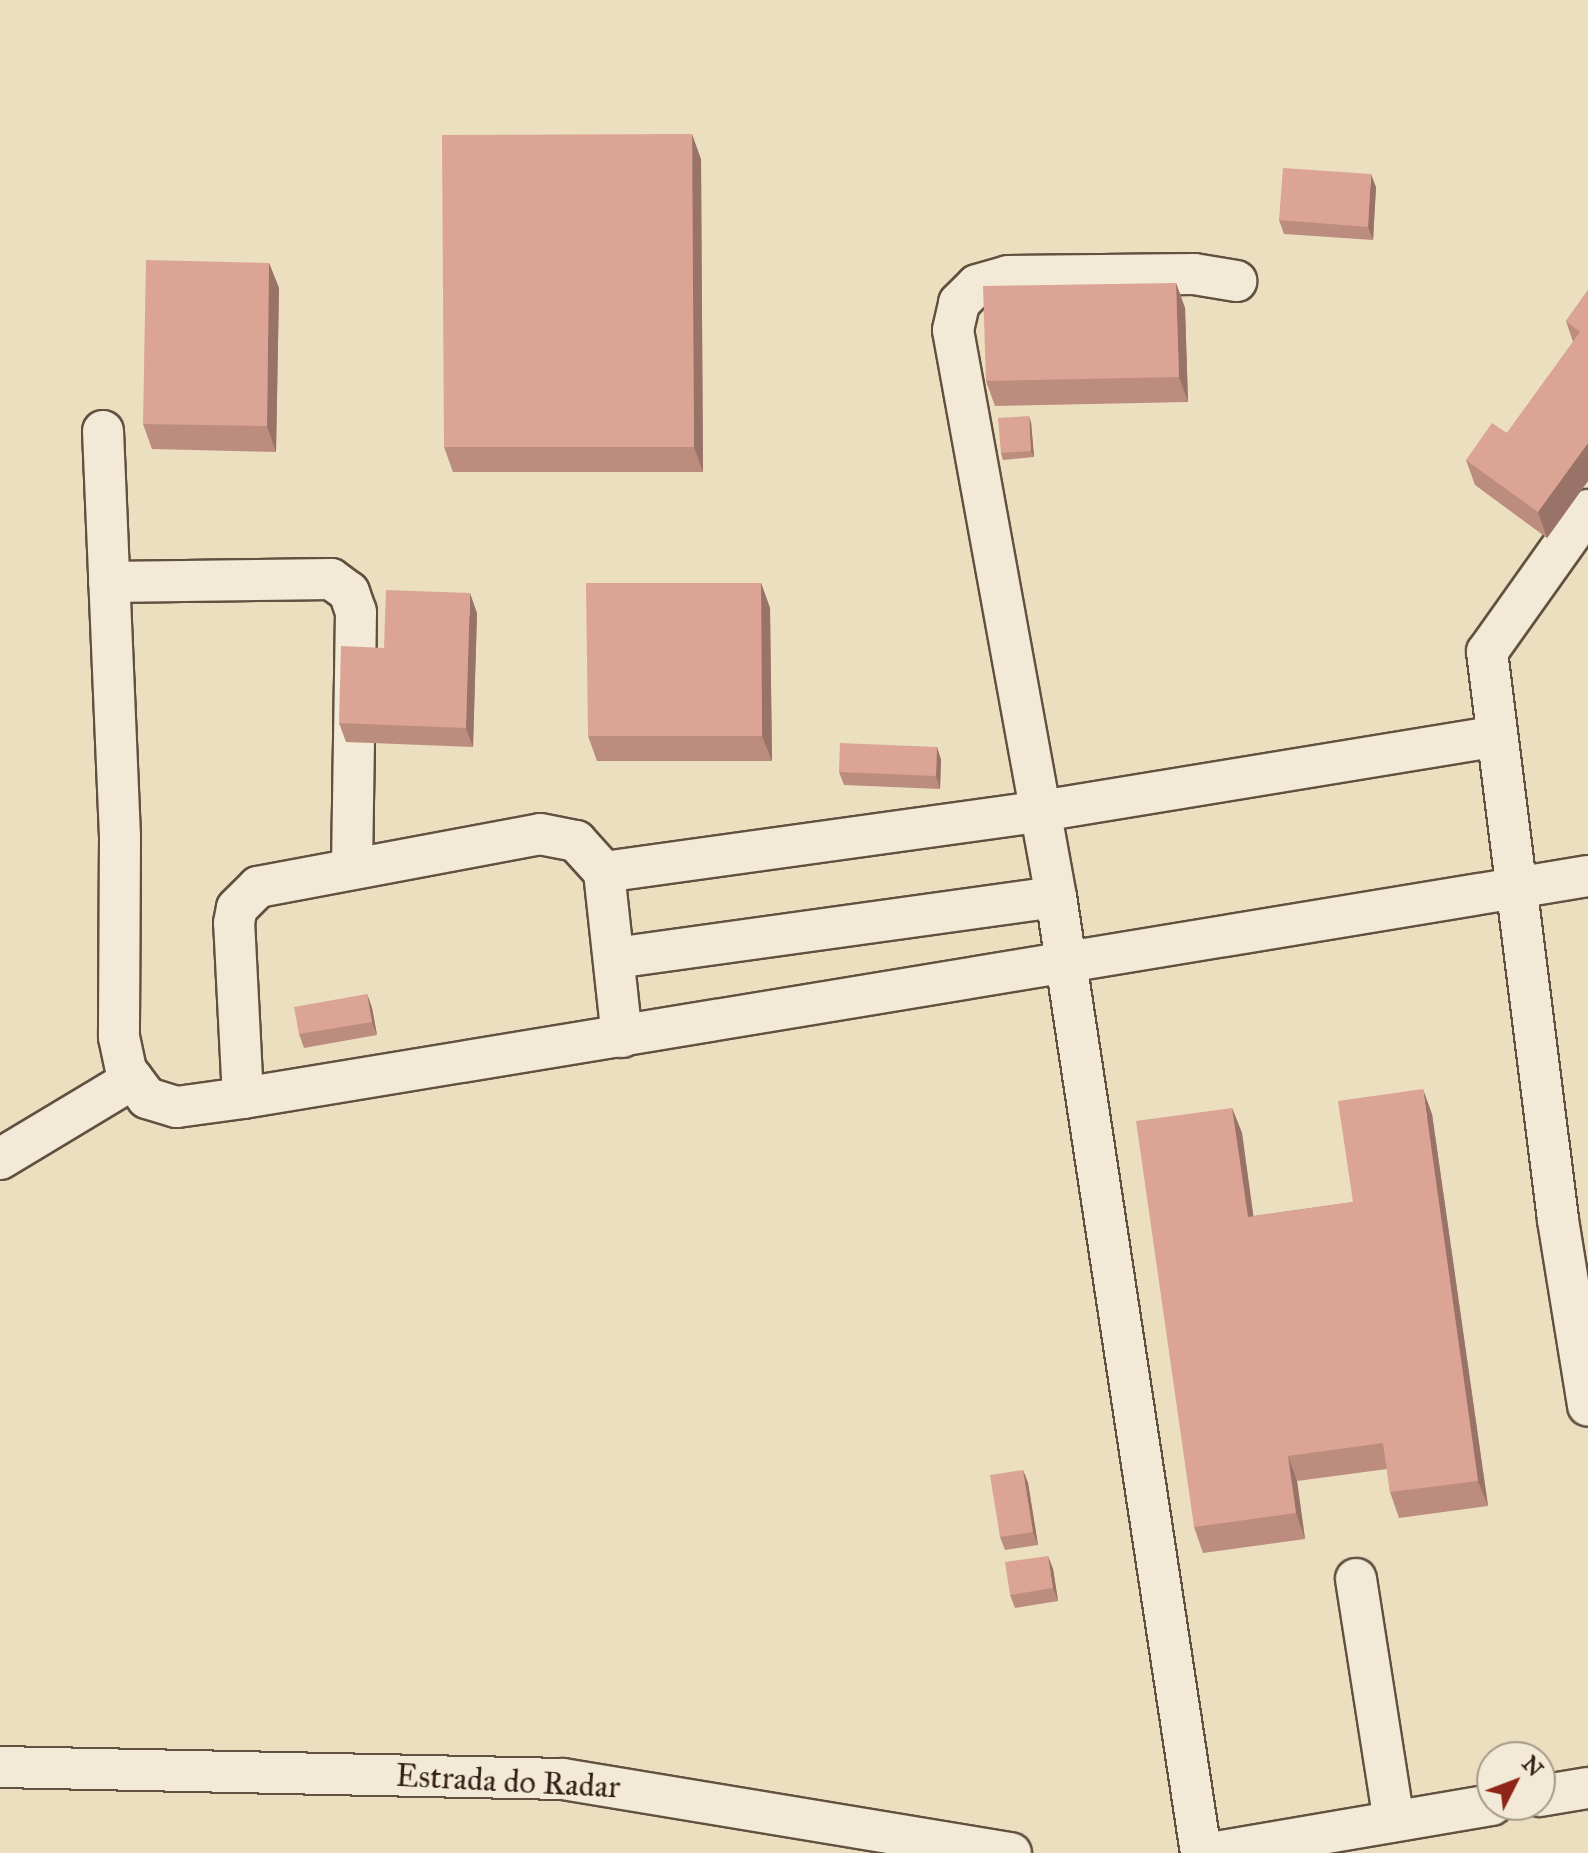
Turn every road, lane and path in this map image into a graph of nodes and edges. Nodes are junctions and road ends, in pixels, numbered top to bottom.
1 (1236, 281) dead end
2 (103, 431) dead end
3 (1588, 510) edge
4 (109, 582) junction
5 (1497, 736) junction
6 (1041, 811) junction
7 (352, 867) junction
8 (604, 872) junction
9 (1588, 876) edge
10 (1515, 886) junction
11 (1056, 897) junction
12 (615, 958) junction
13 (1067, 965) junction
14 (622, 1037) junction
15 (133, 1079) junction
16 (243, 1098) junction
17 (0, 1159) edge
18 (1573, 1218) edge
19 (1586, 1382) edge
20 (1356, 1579) dead end
21 (0, 1767) edge
22 (1588, 1788) edge
23 (1556, 1793) edge
24 (1476, 1808) edge
25 (1394, 1821) junction
26 (1011, 1853) edge
27 (1201, 1853) edge
28 (1210, 1853) edge

1 - 6 street
2 - 4 street
3 - 5 street
4 - 7 street
4 - 15 street
5 - 6 street
5 - 10 street
6 - 8 street
6 - 11 street
7 - 8 street
7 - 16 street
8 - 12 street
9 - 10 street
10 - 13 street
10 - 18 street
11 - 12 street
11 - 13 street
12 - 14 street
13 - 14 street
13 - 27 street
14 - 16 street
15 - 16 street
15 - 17 street
18 - 19 street
20 - 25 street
21 - 26 street, Estrada do Radar
22 - 23 street
24 - 25 street
25 - 28 street

